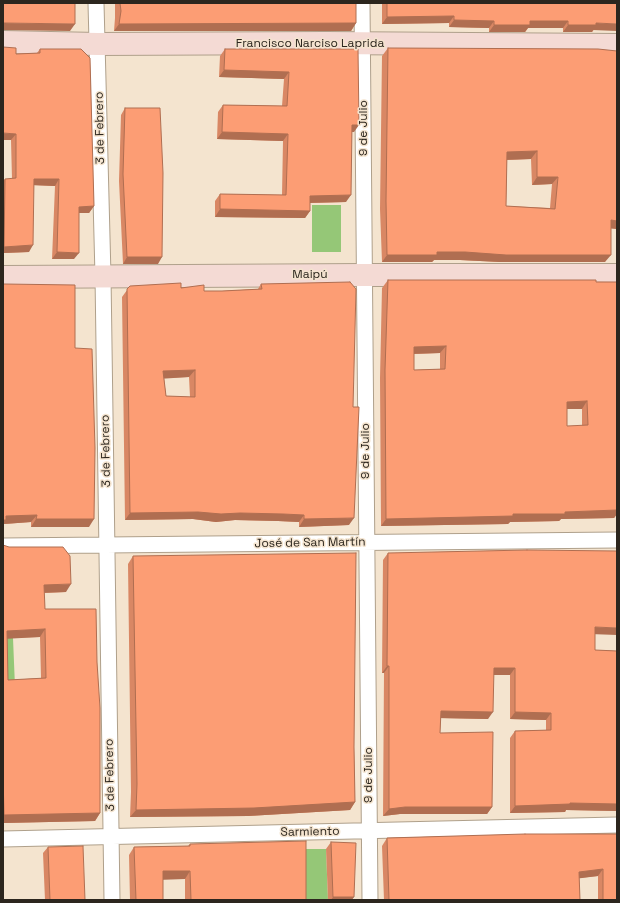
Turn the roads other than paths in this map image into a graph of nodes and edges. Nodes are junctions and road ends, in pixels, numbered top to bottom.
1 (96, 3) edge
2 (362, 3) edge
3 (3, 42) edge
4 (363, 43) junction
5 (98, 44) junction
6 (617, 45) edge
7 (365, 275) junction
8 (103, 276) junction
9 (617, 276) edge
10 (3, 277) edge
11 (617, 540) edge
12 (367, 542) junction
13 (107, 545) junction
14 (3, 546) edge
15 (617, 825) edge
16 (369, 830) junction
17 (111, 836) junction
18 (3, 839) edge
19 (112, 900) edge
20 (370, 900) edge

1 - 5 street, 3 de Febrero
2 - 4 street, 9 de Julio
3 - 5 main road, Francisco Narciso Laprida
4 - 5 main road, Francisco Narciso Laprida
4 - 6 main road, Francisco Narciso Laprida
4 - 7 street, 9 de Julio
5 - 8 street, 3 de Febrero
7 - 8 main road, Maipú
7 - 9 main road, Maipú
7 - 12 street, 9 de Julio
8 - 10 main road, Maipú
8 - 13 street, 3 de Febrero
11 - 12 street, José de San Martín
12 - 13 street, José de San Martín
12 - 16 street, 9 de Julio
13 - 14 street, José de San Martín
13 - 17 street, 3 de Febrero
15 - 16 street, Sarmiento
16 - 17 street, Sarmiento
16 - 20 street, 9 de Julio
17 - 18 street, Sarmiento
17 - 19 street, 3 de Febrero

